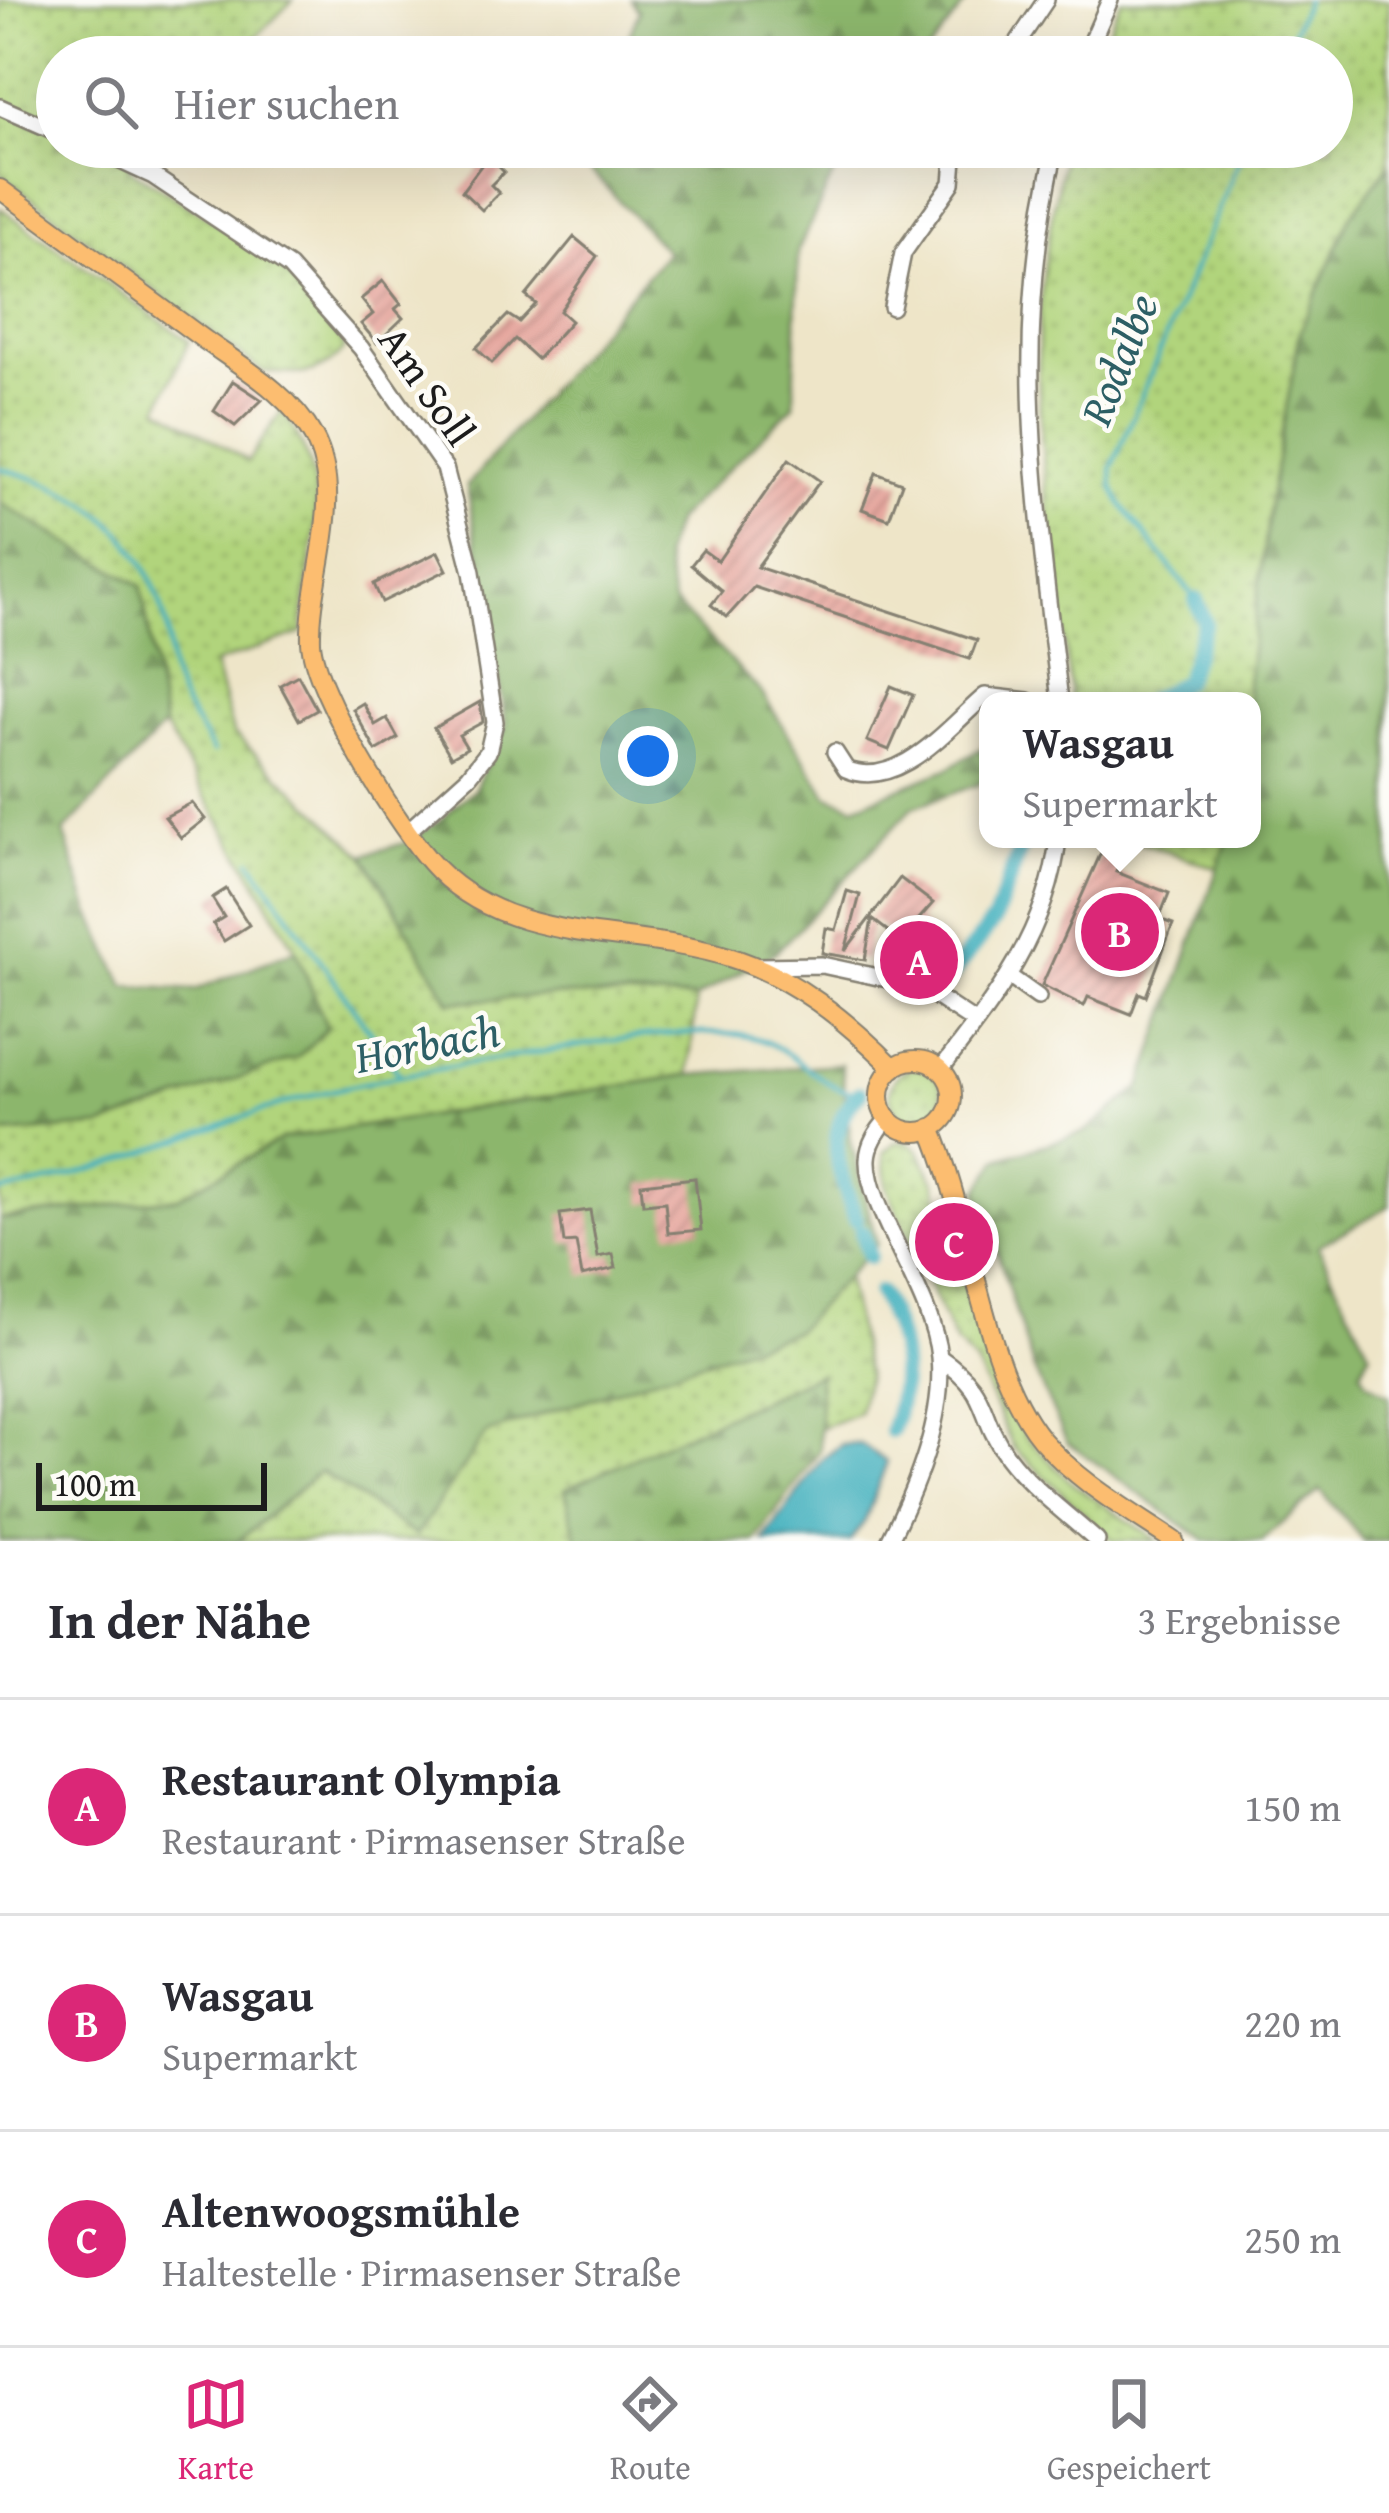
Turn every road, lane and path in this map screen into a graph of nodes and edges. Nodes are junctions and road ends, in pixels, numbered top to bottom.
1 (1046, 0) edge
2 (1110, 0) edge
3 (1023, 36) edge
4 (1094, 36) edge
5 (0, 107) edge
6 (36, 123) edge
7 (136, 168) edge
8 (953, 168) edge
9 (1052, 168) edge
10 (0, 189) edge
11 (892, 307) dead end
12 (1059, 692) edge
13 (979, 701) edge
14 (835, 752) dead end
15 (408, 831) junction
16 (1056, 848) edge
17 (755, 966) junction
18 (1010, 977) junction
19 (1037, 998) dead end
20 (976, 1023) junction
21 (893, 1067) junction
22 (940, 1070) junction
23 (888, 1119) junction
24 (931, 1128) junction
25 (939, 1357) junction
26 (889, 1541) edge
27 (1097, 1541) edge
28 (1174, 1541) edge

1 - 3 street
2 - 4 street
5 - 6 street
7 - 15 street, Am Soll
8 - 11 street
9 - 12 street
10 - 15 main road
13 - 14 street
15 - 17 main road
16 - 18 street
17 - 20 street
17 - 21 main road
18 - 19 street
18 - 20 street
20 - 22 street
21 - 22 main road
21 - 23 main road
22 - 24 main road
23 - 24 main road
23 - 25 street
24 - 28 main road
25 - 26 street
25 - 27 street

